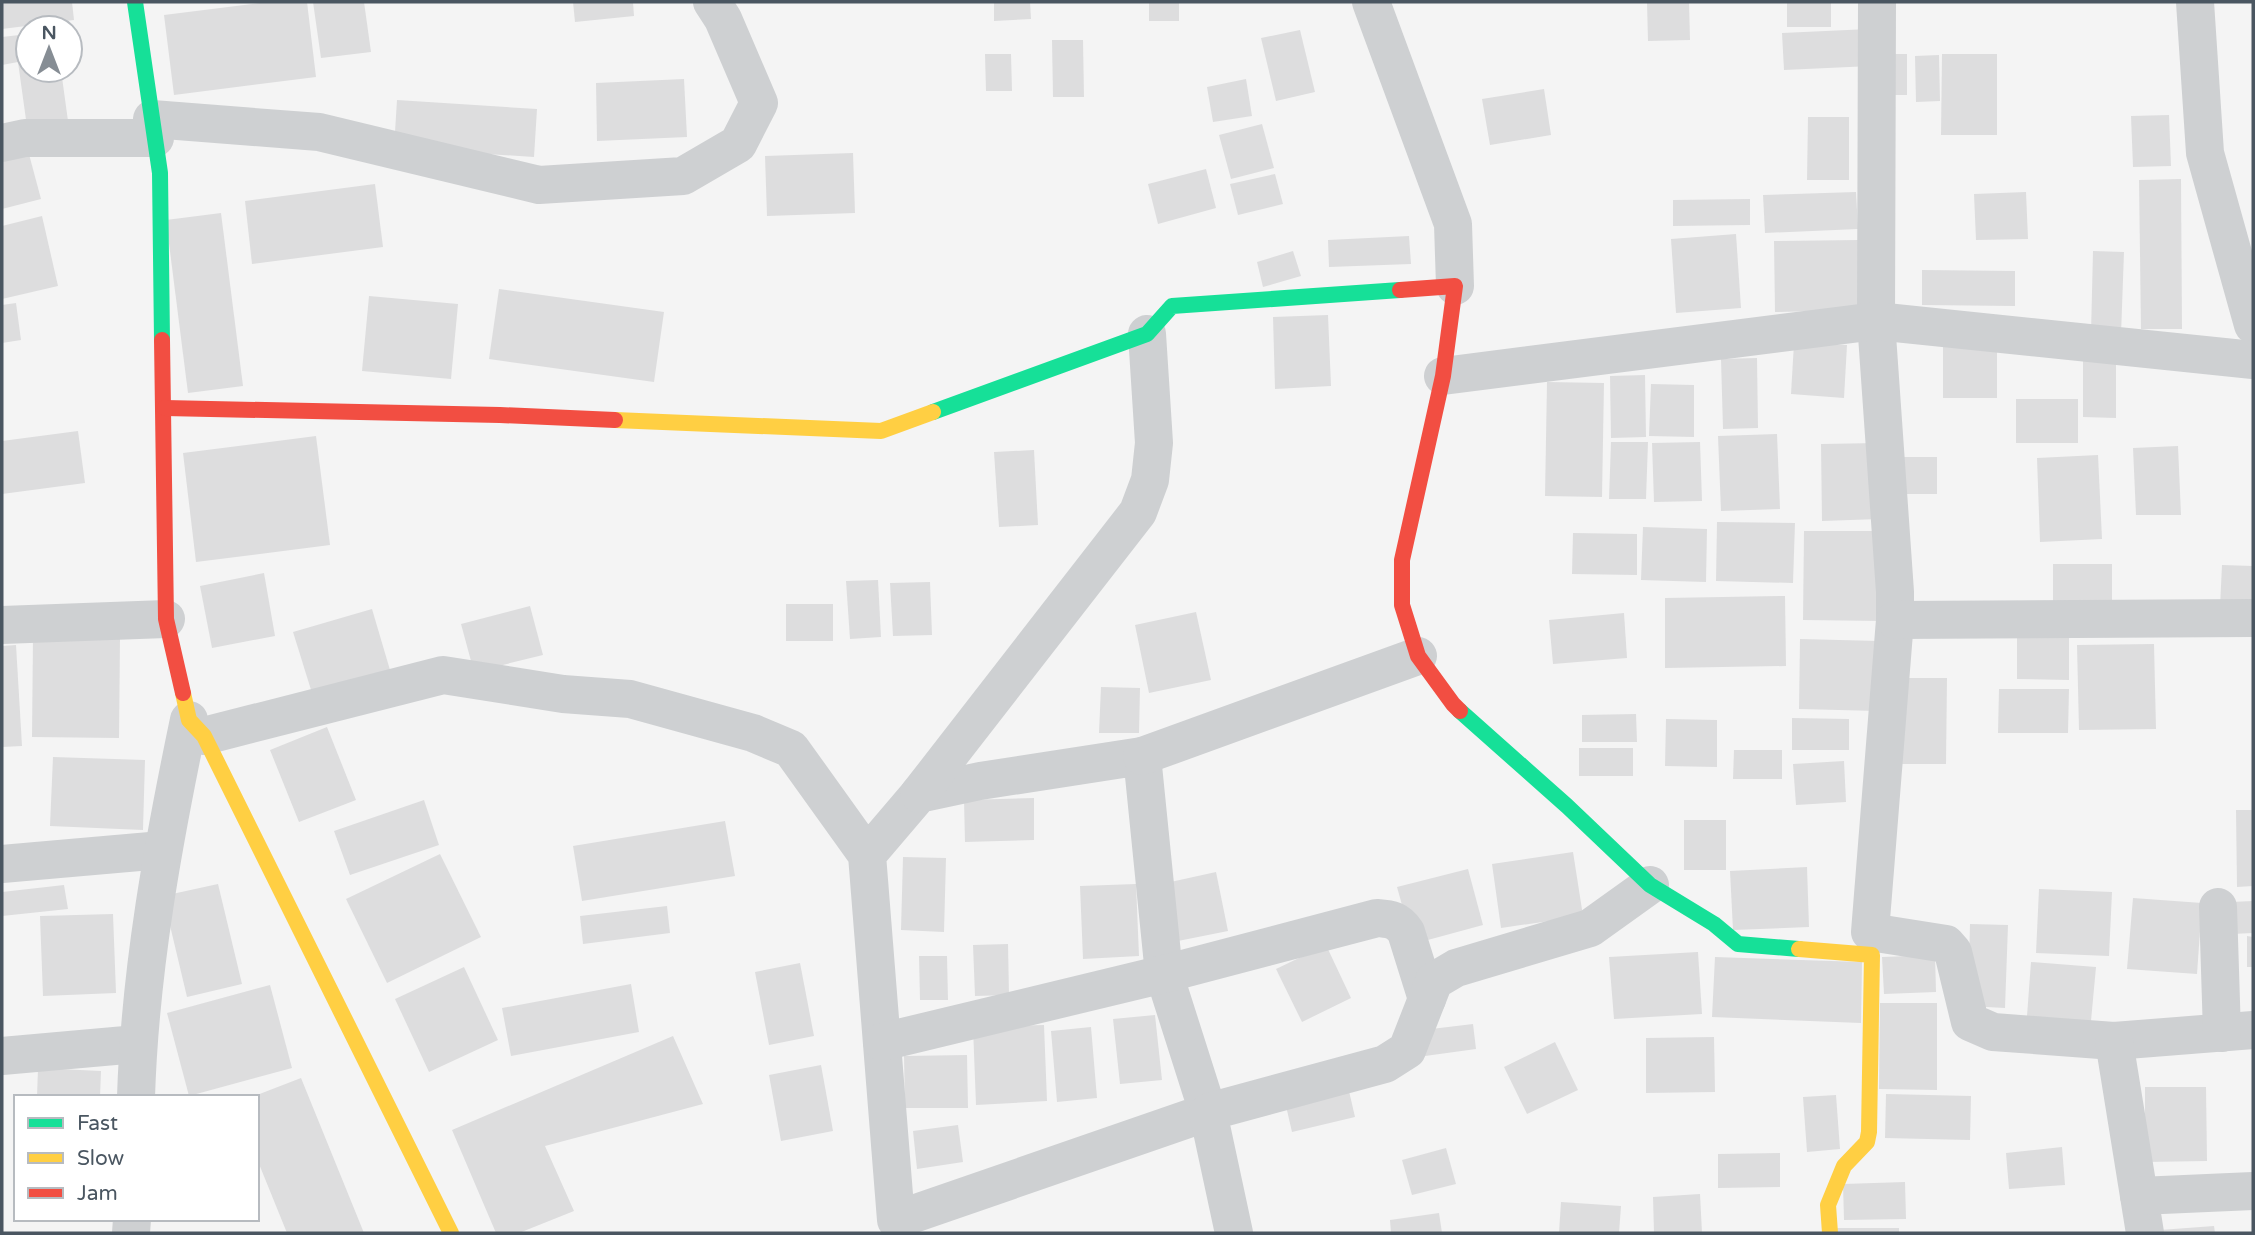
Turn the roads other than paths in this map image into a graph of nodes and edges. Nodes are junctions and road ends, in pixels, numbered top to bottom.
1 (135, 2) edge
2 (712, 2) edge
3 (1371, 2) edge
4 (1877, 2) edge
5 (2195, 2) edge
6 (154, 129) junction
7 (2, 144) edge
8 (1455, 286) junction
9 (1876, 321) junction
10 (2253, 325) edge
11 (1147, 334) junction
12 (2253, 360) edge
13 (1443, 376) junction
14 (165, 408) junction
15 (2253, 618) edge
16 (166, 619) junction
17 (1895, 621) junction
18 (2, 625) edge
19 (1418, 656) junction
20 (196, 728) junction
21 (1142, 756) junction
22 (919, 794) junction
23 (162, 850) junction
24 (867, 855) junction
25 (2, 864) edge
26 (1650, 885) junction
27 (2218, 907) dead end
28 (1871, 944) junction
29 (1164, 974) junction
30 (1427, 999) junction
31 (2238, 1031) edge
32 (2114, 1041) junction
33 (882, 1042) junction
34 (137, 1044) junction
35 (2, 1056) edge
36 (136, 1095) edge
37 (1208, 1112) junction
38 (2253, 1191) edge
39 (2139, 1196) junction
40 (898, 1227) edge
41 (452, 1233) edge
42 (1234, 1233) edge
43 (1830, 1233) edge
44 (2145, 1233) edge

1 - 6 street
2 - 6 street
3 - 8 street
4 - 9 street
5 - 10 street
6 - 7 street
6 - 14 street
8 - 11 street
8 - 13 street
9 - 12 street
9 - 13 street
9 - 17 street
11 - 14 street
11 - 22 street
13 - 19 street
14 - 16 street
15 - 17 street
16 - 18 street
16 - 20 street
17 - 28 street
19 - 21 street
19 - 26 street
20 - 23 street
20 - 24 street
20 - 41 street
21 - 22 street
21 - 29 street
22 - 24 street
23 - 25 street
23 - 34 street
24 - 33 street
26 - 28 street
26 - 30 street
27 - 31 street
28 - 32 street
28 - 43 street
29 - 30 street
29 - 33 street
29 - 37 street
30 - 37 street
31 - 32 street
32 - 39 street
33 - 40 street
34 - 35 street
34 - 36 street
37 - 40 street
37 - 42 street
38 - 39 street
39 - 44 street

